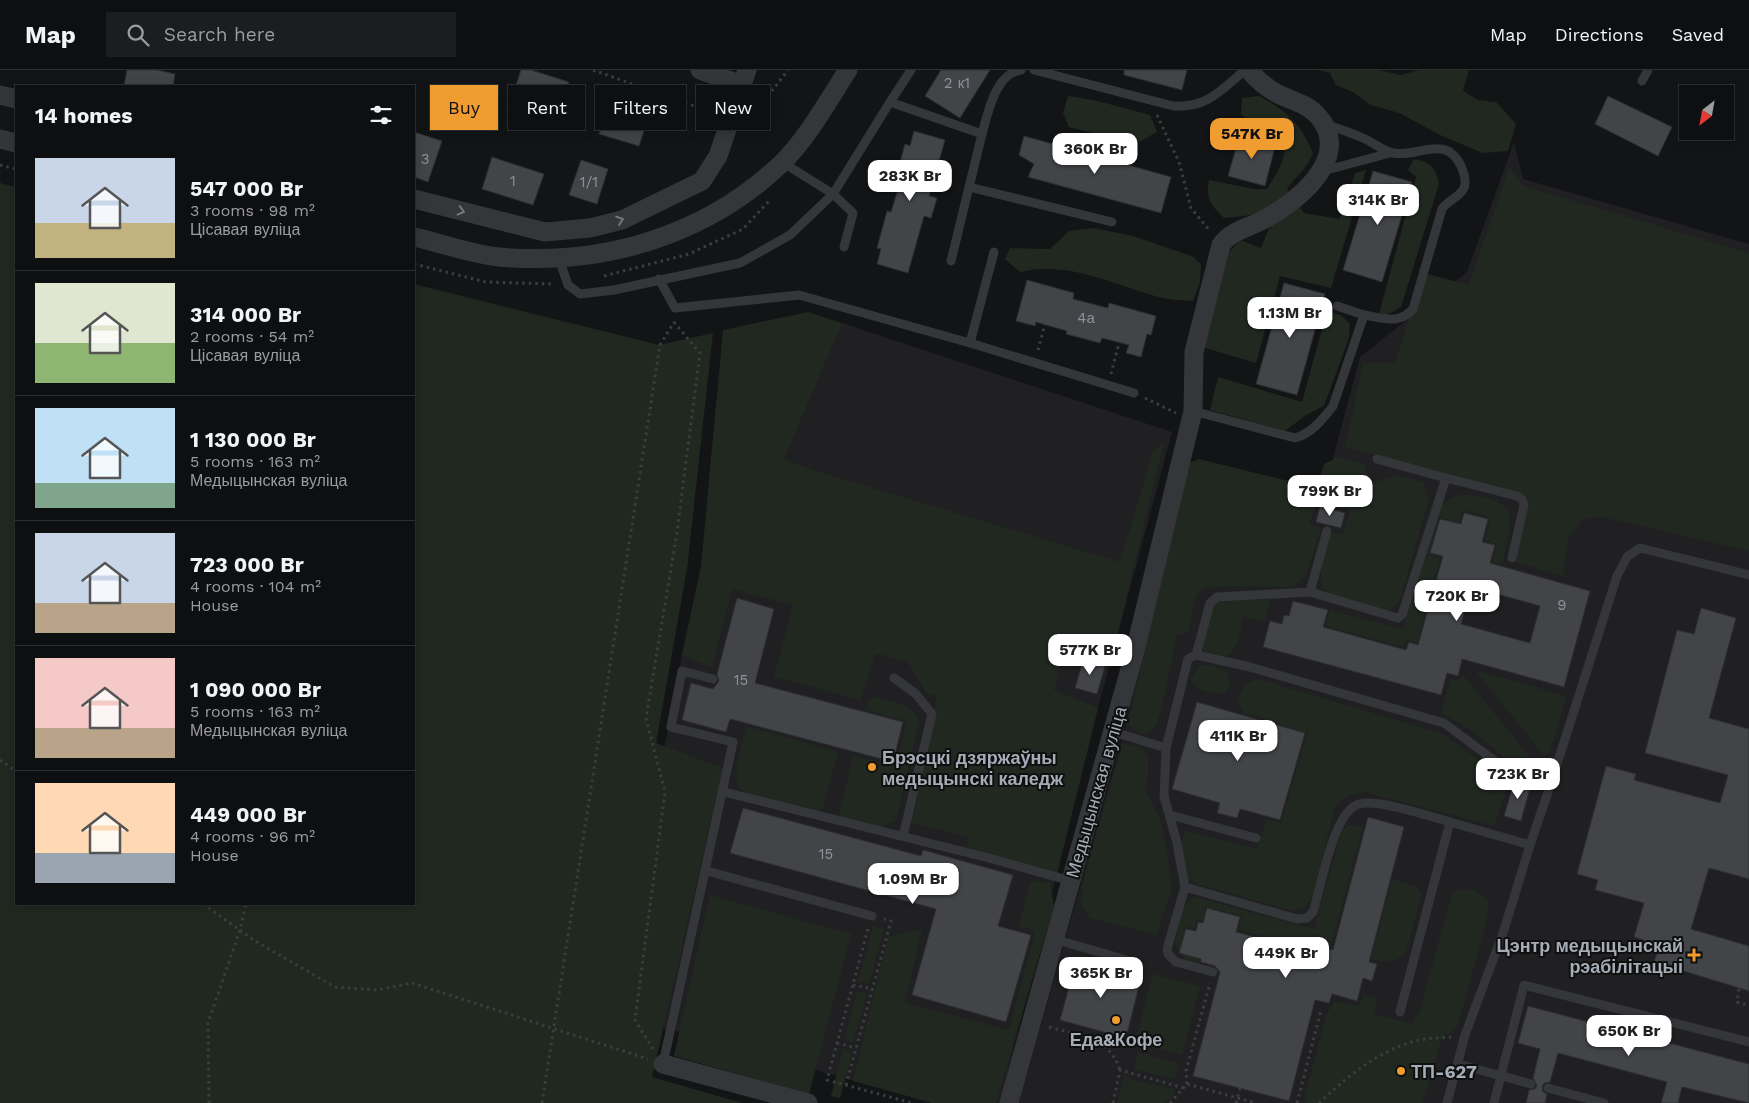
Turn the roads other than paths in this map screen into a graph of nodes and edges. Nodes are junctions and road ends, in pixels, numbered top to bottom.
1 (700, 70) edge
2 (848, 70) edge
3 (910, 70) edge
4 (1021, 70) edge
5 (1034, 70) edge
6 (1245, 70) edge
7 (1249, 70) edge
8 (1648, 70) edge
9 (738, 78) edge
10 (1642, 81) dead end
11 (0, 95) edge
12 (15, 100) edge
13 (890, 102) junction
14 (1324, 124) junction
15 (982, 134) junction
16 (0, 139) edge
17 (15, 143) edge
18 (1390, 152) junction
19 (782, 162) junction
20 (1321, 171) junction
21 (969, 187) junction
22 (833, 194) junction
23 (415, 199) edge
24 (1112, 222) dead end
25 (415, 237) edge
26 (844, 247) dead end
27 (994, 252) dead end
28 (559, 259) junction
29 (951, 261) dead end
30 (659, 279) junction
31 (1337, 306) dead end
32 (1364, 315) junction
33 (970, 343) junction
34 (1134, 393) road end
35 (1192, 416) junction
36 (1377, 459) dead end
37 (1446, 478) junction
38 (1327, 531) dead end
39 (1512, 558) dead end
40 (1749, 575) edge
41 (1310, 592) junction
42 (1196, 655) junction
43 (894, 678) dead end
44 (712, 679) dead end
45 (1114, 732) junction
46 (1166, 748) junction
47 (1552, 780) junction
48 (724, 792) junction
49 (1170, 814) junction
50 (1450, 822) junction
51 (903, 836) junction
52 (1256, 838) dead end
53 (1530, 845) junction
54 (707, 871) junction
55 (1070, 881) junction
56 (1185, 887) junction
57 (872, 916) road end
58 (1054, 939) junction
59 (1137, 963) dead end
60 (1213, 972) road end
61 (1400, 1012) dead end
62 (1749, 1042) edge
63 (663, 1064) joint
64 (1458, 1064) junction
65 (1501, 1076) junction
66 (1531, 1084) dead end
67 (1548, 1088) dead end
68 (808, 1103) edge
69 (1009, 1103) edge
70 (1447, 1103) edge
71 (1494, 1103) edge
72 (1604, 1103) edge

1 - 9 street
2 - 19 street
3 - 13 lane
4 - 15 lane
5 - 6 lane
7 - 14 street
8 - 10 lane
23 -> 9 street
11 - 12 street
13 - 15 lane
13 - 22 lane
14 - 18 lane
14 - 20 street
15 - 21 lane
16 - 17 street
18 - 20 lane
18 - 32 lane
19 - 22 lane
19 - 28 street
20 - 35 street, Медыцынская вуліца
21 - 24 lane
21 - 29 lane
22 - 26 lane
22 - 30 lane
25 - 28 street
27 - 33 lane
28 - 30 lane
30 - 33 lane
31 - 32 lane
32 - 35 lane
33 - 34 lane
35 - 45 street, Медыцынская вуліца
36 - 37 lane
37 - 39 lane
37 - 41 lane
38 - 41 lane
40 - 47 lane
41 - 42 lane
42 - 46 lane
42 - 47 lane
43 - 51 lane
44 - 48 lane
45 - 46 lane
45 - 55 street, Медыцынская вуліца
46 - 49 lane
47 - 53 lane
48 - 51 lane
48 - 54 lane
49 - 52 lane
49 - 56 lane
50 - 53 lane
50 - 56 lane
50 - 61 lane
51 - 55 lane
53 - 64 lane
54 - 57 lane
54 - 63 lane
55 - 58 street, Медыцынская вуліца
56 - 60 lane
58 - 59 lane
58 - 69 street, Медыцынская вуліца
62 - 65 lane
63 - 68 street
64 - 65 lane
64 - 70 lane
65 - 66 lane
65 - 71 lane
67 - 72 lane

